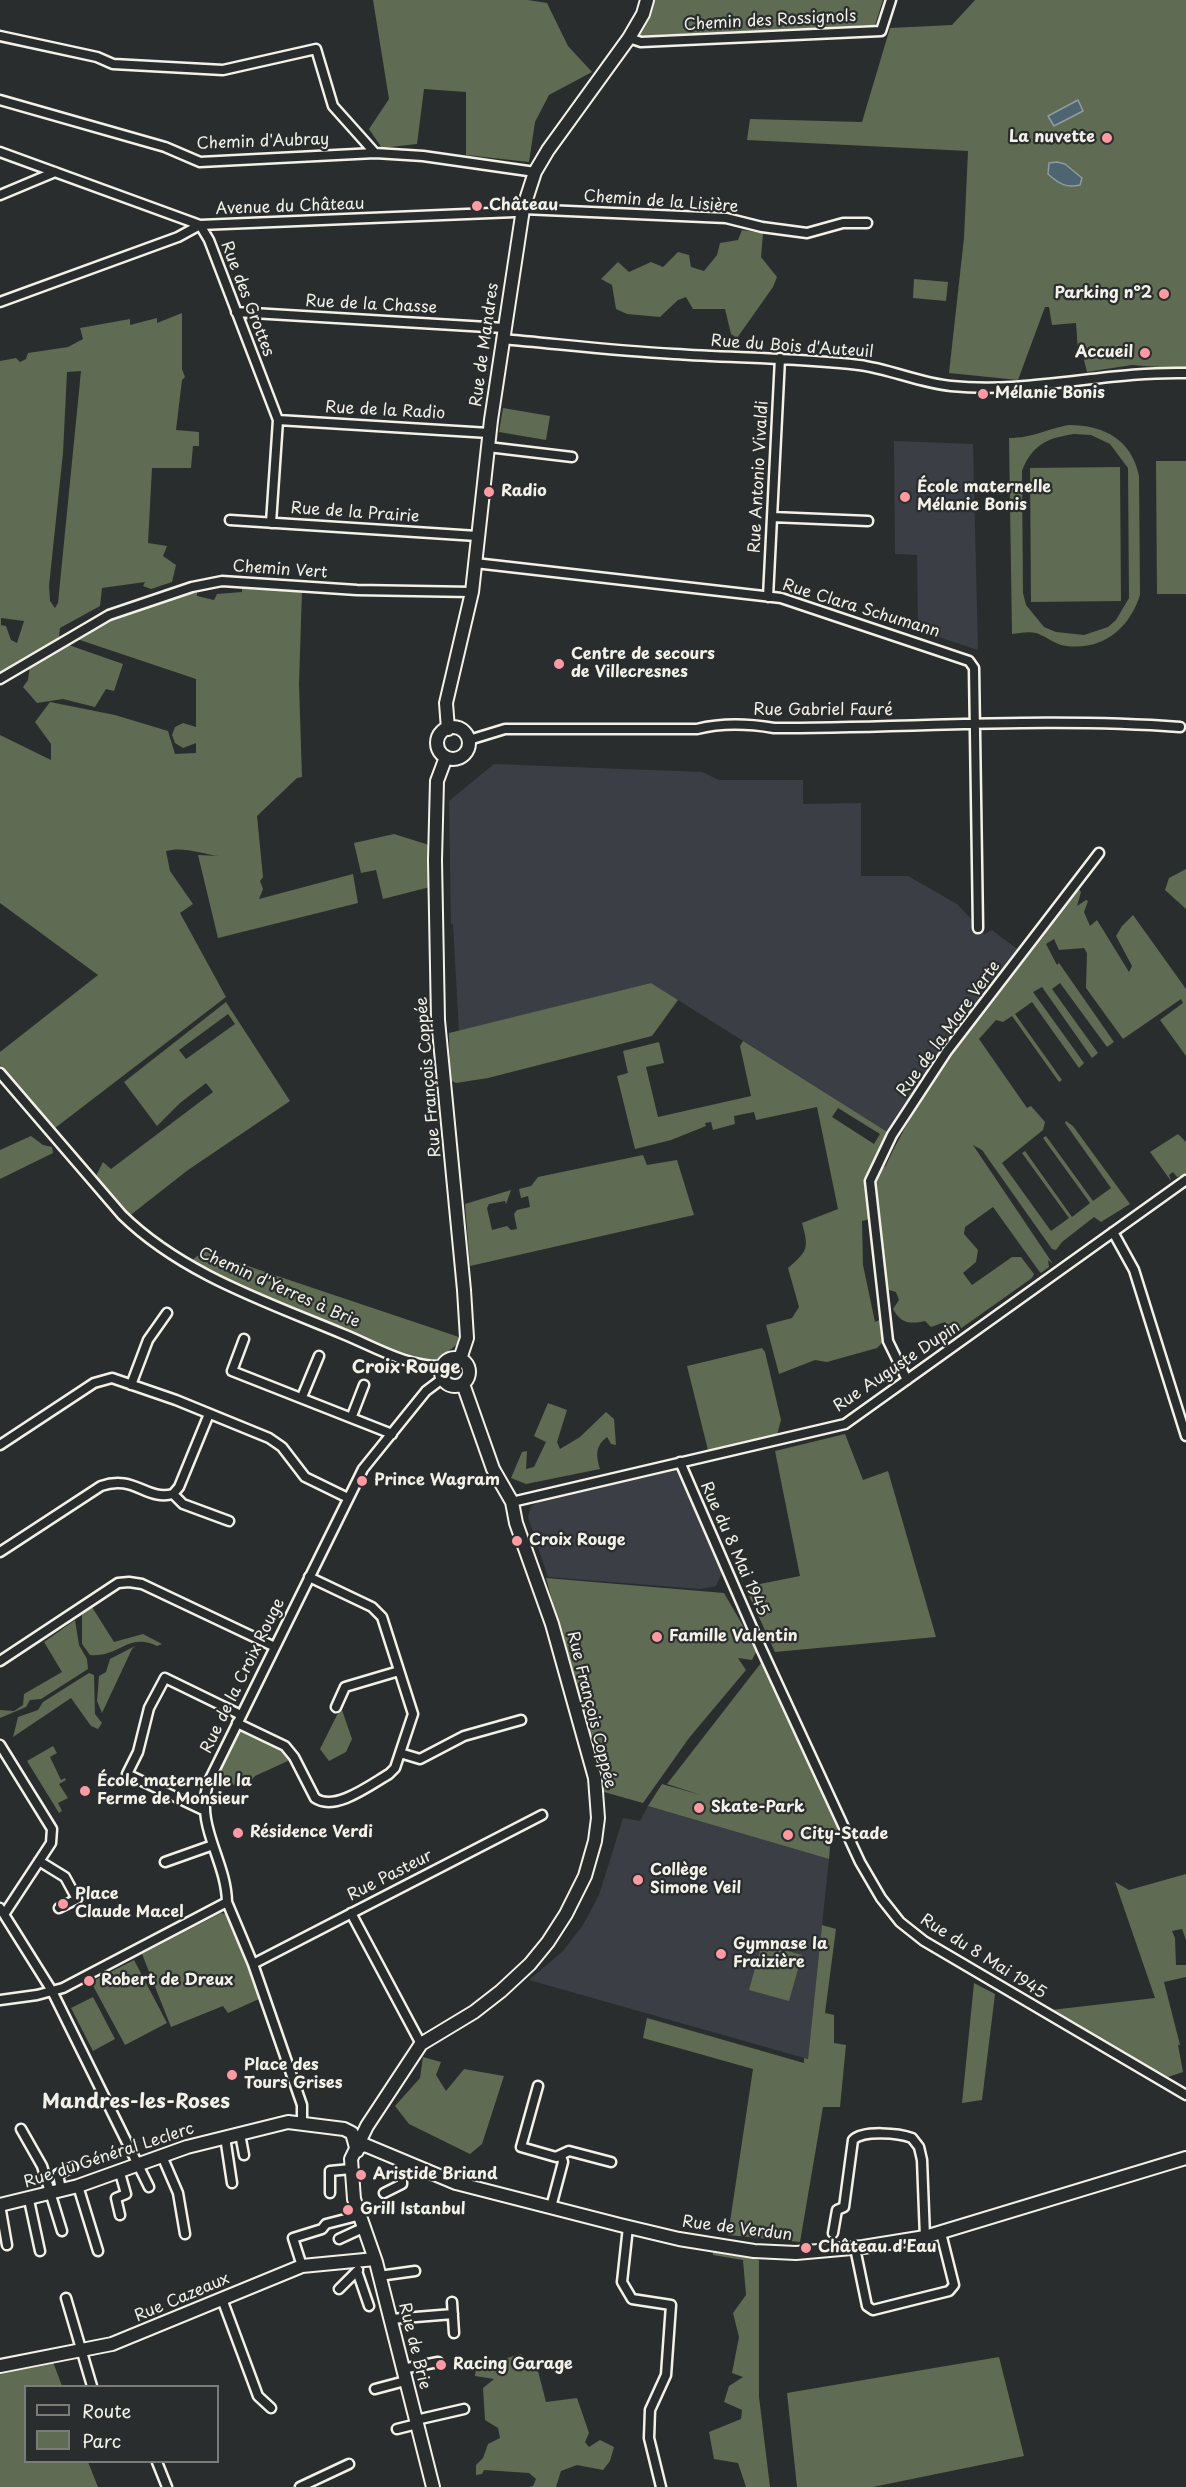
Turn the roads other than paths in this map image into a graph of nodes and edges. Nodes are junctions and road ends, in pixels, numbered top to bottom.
1 (647, 0) edge
2 (891, 0) edge
3 (0, 36) edge
4 (629, 38) junction
5 (0, 100) edge
6 (0, 152) edge
7 (375, 153) junction
8 (55, 172) junction
9 (535, 172) junction
10 (0, 195) edge
11 (523, 209) junction
12 (867, 223) dead end
13 (200, 225) junction
14 (0, 302) edge
15 (237, 312) junction
16 (503, 333) junction
17 (780, 358) junction
18 (1186, 373) edge
19 (278, 420) junction
20 (489, 434) junction
21 (488, 447) junction
22 (572, 457) dead end
23 (772, 517) junction
24 (230, 520) dead end
25 (868, 521) dead end
26 (272, 523) junction
27 (477, 536) junction
28 (475, 563) junction
29 (472, 592) junction
30 (768, 597) junction
31 (0, 679) edge
32 (976, 724) junction
33 (1180, 727) dead end
34 (448, 729) junction
35 (469, 740) junction
36 (446, 757) junction
37 (1099, 854) dead end
38 (978, 928) dead end
39 (0, 1073) edge
40 (1186, 1180) edge
41 (1113, 1232) junction
42 (167, 1313) dead end
43 (244, 1339) dead end
44 (319, 1356) dead end
45 (460, 1359) junction
46 (442, 1366) junction
47 (442, 1379) junction
48 (908, 1380) junction
49 (463, 1384) junction
50 (131, 1385) junction
51 (364, 1385) dead end
52 (302, 1397) junction
53 (209, 1414) junction
54 (352, 1416) junction
55 (393, 1434) junction
56 (1186, 1436) edge
57 (0, 1445) edge
58 (680, 1462) junction
59 (173, 1494) junction
60 (348, 1498) junction
61 (512, 1502) junction
62 (229, 1521) dead end
63 (0, 1552) edge
64 (309, 1577) junction
65 (275, 1647) junction
66 (0, 1661) edge
67 (399, 1671) junction
68 (336, 1707) dead end
69 (239, 1719) junction
70 (521, 1720) dead end
71 (0, 1745) edge
72 (400, 1753) junction
73 (203, 1810) junction
74 (542, 1815) dead end
75 (213, 1845) junction
76 (39, 1861) junction
77 (165, 1862) dead end
78 (227, 1902) junction
79 (59, 1908) dead end
80 (2, 1911) edge
81 (351, 1913) junction
82 (253, 1964) junction
83 (52, 1991) junction
84 (0, 2000) edge
85 (421, 2044) junction
86 (537, 2086) dead end
87 (1186, 2095) edge
88 (303, 2123) junction
89 (21, 2129) dead end
90 (240, 2134) junction
91 (225, 2137) junction
92 (357, 2148) junction
93 (244, 2155) dead end
94 (561, 2155) junction
95 (162, 2156) junction
96 (1186, 2158) edge
97 (402, 2161) junction
98 (611, 2162) dead end
99 (140, 2165) junction
100 (74, 2167) dead end
101 (351, 2169) junction
102 (120, 2173) junction
103 (232, 2183) dead end
104 (78, 2186) junction
105 (149, 2187) dead end
106 (57, 2192) junction
107 (330, 2193) dead end
108 (384, 2193) dead end
109 (28, 2200) junction
110 (0, 2205) edge
111 (551, 2207) junction
112 (120, 2215) dead end
113 (361, 2215) junction
114 (364, 2227) junction
115 (628, 2227) junction
116 (62, 2231) dead end
117 (833, 2233) dead end
118 (941, 2233) junction
119 (185, 2234) dead end
120 (925, 2237) junction
121 (339, 2239) dead end
122 (7, 2246) dead end
123 (855, 2248) junction
124 (40, 2251) dead end
125 (98, 2251) dead end
126 (375, 2259) junction
127 (302, 2266) junction
128 (359, 2266) junction
129 (415, 2271) dead end
130 (379, 2276) junction
131 (339, 2289) dead end
132 (66, 2298) dead end
133 (222, 2299) junction
134 (452, 2302) dead end
135 (369, 2306) dead end
136 (453, 2314) junction
137 (391, 2319) junction
138 (454, 2333) dead end
139 (80, 2352) junction
140 (438, 2362) dead end
141 (0, 2366) edge
142 (404, 2374) junction
143 (92, 2385) edge
144 (375, 2389) dead end
145 (271, 2408) dead end
146 (464, 2409) dead end
147 (417, 2422) junction
148 (397, 2429) dead end
149 (157, 2463) edge
150 (349, 2464) dead end
151 (167, 2487) edge
152 (300, 2487) edge
153 (433, 2487) edge
154 (661, 2487) edge

1 - 4 street, Rue de Mandres
2 - 4 street, Chemin des Rossignols
3 - 7 street
4 - 9 street, Rue de Mandres
5 - 7 street, Chemin d'Aubray
6 - 8 street
7 - 9 street, Chemin d'Aubray
8 - 10 street
8 - 13 street
9 - 11 street, Rue de Mandres
11 - 12 street, Chemin de la Lisière
11 - 13 street, Avenue du Château
11 - 16 street, Rue de Mandres
13 - 14 street, Avenue du Château
13 - 15 street, Rue des Grottes
15 - 16 street, Rue de la Chasse
15 - 19 street, Rue des Grottes
16 - 17 street, Rue du Bois d'Auteuil
16 - 20 street, Rue de Mandres
17 - 18 street, Rue du Bois d'Auteuil
17 - 23 street, Rue Antonio Vivaldi
19 - 20 street, Rue de la Radio
19 - 26 street, Rue des Grottes
20 - 21 street, Rue de Mandres
21 - 22 street
21 - 27 street, Rue de Mandres
23 - 25 street
23 - 30 street, Rue Antonio Vivaldi
24 - 26 street, Rue de la Prairie
26 - 27 street, Rue de la Prairie
27 - 28 street, Rue de Mandres
28 - 29 street, Rue de Mandres
28 - 30 street, Rue Clara Schumann
29 - 31 street, Chemin Vert
29 - 34 street, Rue de Mandres
30 - 32 street, Rue Clara Schumann
32 - 33 street, Rue Gabriel Fauré
32 - 35 street, Rue Gabriel Fauré
32 - 38 street, Rue Clara Schumann
34 - 35 street
34 - 36 street
35 - 36 street
36 - 45 street, Rue François Coppée
37 - 48 street, Rue de la Mare Verte
39 - 46 street, Chemin d'Yerres à Brie
40 - 41 street, Rue Auguste Dupin
41 - 48 street, Rue Auguste Dupin
41 - 56 street
42 - 50 street
43 - 52 street
44 - 52 street
45 - 46 street
45 - 49 street
46 - 47 street
47 - 49 street
47 - 55 street, Rue de la Croix Rouge
48 - 58 street, Rue Auguste Dupin
49 - 61 street, Rue François Coppée
50 - 53 street
50 - 57 street
51 - 54 street
52 - 54 street
53 - 59 street
53 - 60 street
54 - 55 street
55 - 60 street, Rue de la Croix Rouge
58 - 61 street, Rue Auguste Dupin
58 - 87 street, Rue du 8 Mai 1945
59 - 62 street
59 - 63 street
60 - 64 street, Rue de la Croix Rouge
61 - 85 street, Rue François Coppée
64 - 65 street, Rue de la Croix Rouge
64 - 67 street
65 - 66 street
65 - 69 street, Rue de la Croix Rouge
67 - 68 street
67 - 72 street
69 - 72 street
69 - 73 street, Rue de la Croix Rouge
69 - 73 street
70 - 72 street
71 - 76 street
73 - 75 street, Rue de la Croix Rouge
74 - 81 street, Rue Pasteur
75 - 77 street
75 - 78 street, Rue de la Croix Rouge
76 - 79 street
76 - 80 street
78 - 82 street
78 - 83 street
80 - 83 street
81 - 82 street, Rue Pasteur
81 - 85 street
82 - 88 street
83 - 84 street
83 - 99 street
85 - 92 street, Rue François Coppée
86 - 94 street
88 - 90 street, Rue du Général Leclerc
88 - 92 street, Rue du Général Leclerc
89 - 106 street
90 - 91 street, Rue du Général Leclerc
90 - 93 street
91 - 95 street, Rue du Général Leclerc
91 - 103 street
92 - 97 street, Rue de Verdun
92 - 101 street, Rue de Brie
92 - 113 street, Rue de Brie
94 - 98 street
94 - 111 street
95 - 99 street, Rue du Général Leclerc
95 - 119 street
96 - 118 street, Rue de Verdun
97 - 108 street
97 - 111 street, Rue de Verdun
99 - 102 street, Rue du Général Leclerc
99 - 105 street
100 - 106 street
101 - 107 street
101 - 113 street, Rue de Brie
102 - 104 street, Rue du Général Leclerc
102 - 112 street
104 - 106 street, Rue du Général Leclerc
104 - 125 street
106 - 109 street, Rue du Général Leclerc
106 - 116 street
109 - 110 street, Rue du Général Leclerc
109 - 124 street
110 - 122 street
111 - 115 street, Rue de Verdun
113 - 114 street, Rue de Brie
113 - 127 street
114 - 121 street
114 - 126 street, Rue de Brie
115 - 123 street, Rue de Verdun
115 - 154 street
117 - 120 street
118 - 120 street, Rue de Verdun
118 - 123 street
120 - 123 street, Rue de Verdun
126 - 128 street, Rue Cazeaux
126 - 130 street, Rue de Brie
127 - 128 street, Rue Cazeaux
127 - 133 street, Rue Cazeaux
128 - 131 street
128 - 135 street
129 - 130 street
130 - 137 street, Rue de Brie
132 - 139 street
133 - 139 street, Rue Cazeaux
133 - 145 street
134 - 136 street
136 - 137 street
136 - 138 street
137 - 142 street, Rue de Brie
139 - 141 street, Rue Cazeaux
139 - 143 street
140 - 142 street
142 - 144 street
142 - 147 street, Rue de Brie
146 - 147 street
147 - 148 street
147 - 153 street, Rue de Brie
149 - 151 street
150 - 152 street

